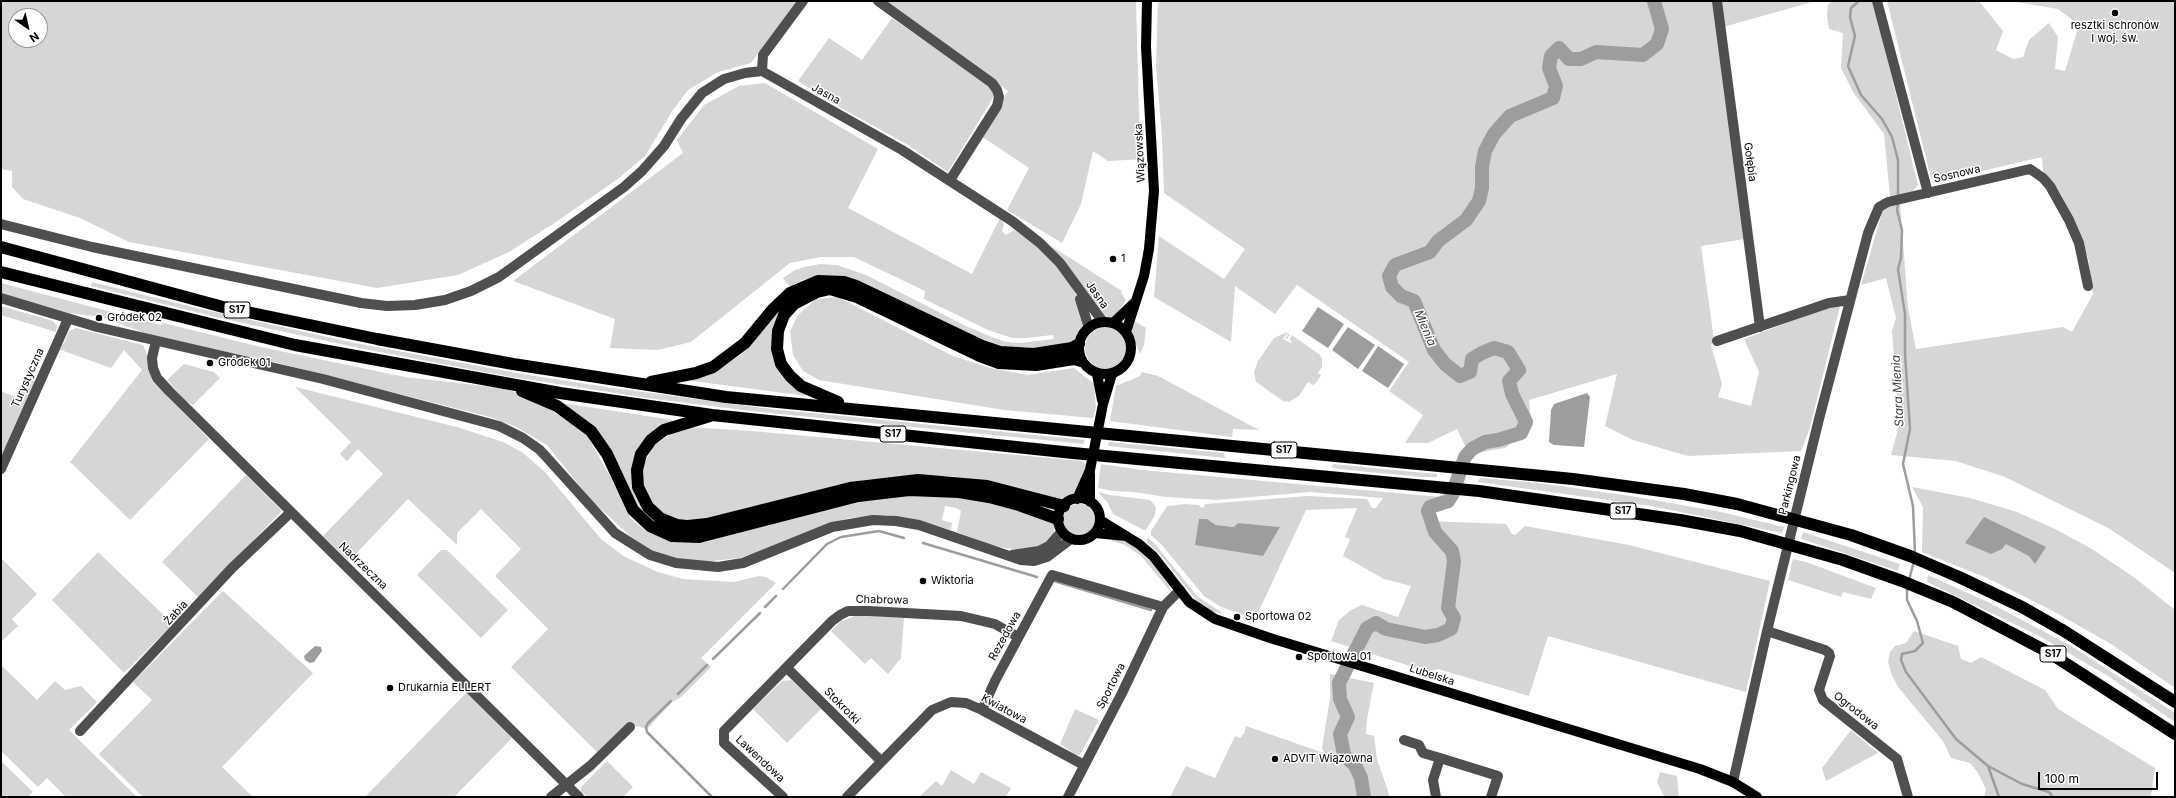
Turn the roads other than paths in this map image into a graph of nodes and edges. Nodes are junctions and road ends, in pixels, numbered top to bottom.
1 (803, 1) edge
2 (878, 1) edge
3 (1147, 1) edge
4 (1717, 1) edge
5 (1877, 1) edge
6 (762, 71) junction
7 (950, 180) junction
8 (1928, 193) junction
9 (1, 224) edge
10 (1, 247) edge
11 (1, 272) edge
12 (1073, 280) junction
13 (2088, 286) dead end
14 (1, 298) edge
15 (1850, 300) junction
16 (1134, 303) junction
17 (68, 319) junction
18 (1103, 322) junction
19 (1113, 323) junction
20 (1760, 326) junction
21 (1089, 328) junction
22 (1126, 332) junction
23 (156, 341) junction
24 (1717, 341) dead end
25 (1079, 344) junction
26 (1082, 361) junction
27 (1098, 374) junction
28 (1112, 374) junction
29 (638, 383) junction
30 (504, 384) junction
31 (1103, 404) junction
32 (856, 408) junction
33 (712, 415) junction
34 (1, 469) edge
35 (1090, 470) junction
36 (1077, 499) junction
37 (1090, 502) junction
38 (1064, 506) junction
39 (291, 512) junction
40 (1058, 519) junction
41 (1100, 520) junction
42 (1062, 531) junction
43 (1095, 533) junction
44 (1126, 536) junction
45 (1072, 539) junction
46 (1008, 555) junction
47 (1180, 590) junction
48 (1163, 607) junction
49 (1767, 631) junction
50 (1018, 637) junction
51 (787, 668) junction
52 (2175, 702) edge
53 (982, 710) junction
54 (630, 727) dead end
55 (80, 731) dead end
56 (2175, 734) edge
57 (723, 738) joint
58 (1404, 740) dead end
59 (1440, 758) junction
60 (881, 761) junction
61 (1084, 764) junction
62 (1733, 782) junction
63 (566, 784) junction
64 (551, 797) edge
65 (579, 797) edge
66 (783, 797) edge
67 (847, 797) edge
68 (1068, 797) edge
69 (1436, 797) edge
70 (1491, 797) edge
71 (1757, 797) edge
72 (1908, 797) edge

1 - 6 street
2 - 7 street
3 - 16 main road, Wiązowska
4 - 20 street, Gołębia
5 - 8 street, Sosnowa
6 - 7 street, Jasna
6 - 9 street
7 - 12 street, Jasna
8 - 13 street, Sosnowa
8 - 15 street, Parkingowa
10 - 29 highway, S17
11 - 30 highway, S17
12 - 18 street, Jasna
12 - 21 street, Jasna
14 - 17 street
15 - 20 street
15 - 49 street, Parkingowa
16 - 19 main road, Wiązowska
16 - 22 main road, Wiązowska
17 - 23 street
17 - 34 street, Turystyczna
18 - 19 main road
18 - 21 main road
19 - 22 main road
20 - 24 street
21 - 25 main road
22 - 28 main road
23 - 39 street, Nadrzeczna
23 - 46 street
25 - 26 main road
25 - 29 highway
26 - 27 main road
26 - 32 highway
27 - 28 main road
27 - 31 main road
28 - 31 main road
29 - 32 highway, S17
30 - 33 highway, S17
30 - 40 highway
31 - 35 main road
32 - 52 highway, S17
33 - 38 highway
33 - 56 highway, S17
35 - 36 main road
35 - 37 main road
36 - 37 main road
36 - 38 main road
37 - 41 main road
38 - 40 main road
39 - 55 street, Żabia
39 - 63 street, Nadrzeczna
40 - 42 main road
41 - 43 main road
41 - 44 main road, Lubelska
42 - 45 main road
42 - 46 street
43 - 44 main road
43 - 45 main road
44 - 47 main road, Lubelska
45 - 46 street
47 - 48 street, Sportowa
47 - 62 main road, Lubelska
48 - 50 street, Rezedowa
48 - 61 street, Sportowa
49 - 62 street, Parkingowa
49 - 72 street, Ogrodowa
50 - 51 street, Chabrowa
50 - 53 street, Rezedowa
51 - 57 street, Chabrowa
51 - 60 street, Stokrotki
53 - 60 street, Kwiatowa
53 - 61 street, Kwiatowa
54 - 63 street
57 - 66 street, Lawendowa
58 - 59 street
59 - 69 street
59 - 70 street
60 - 67 street, Kwiatowa
61 - 68 street, Sportowa
62 - 71 main road, Lubelska
63 - 64 street
63 - 65 street, Nadrzeczna

